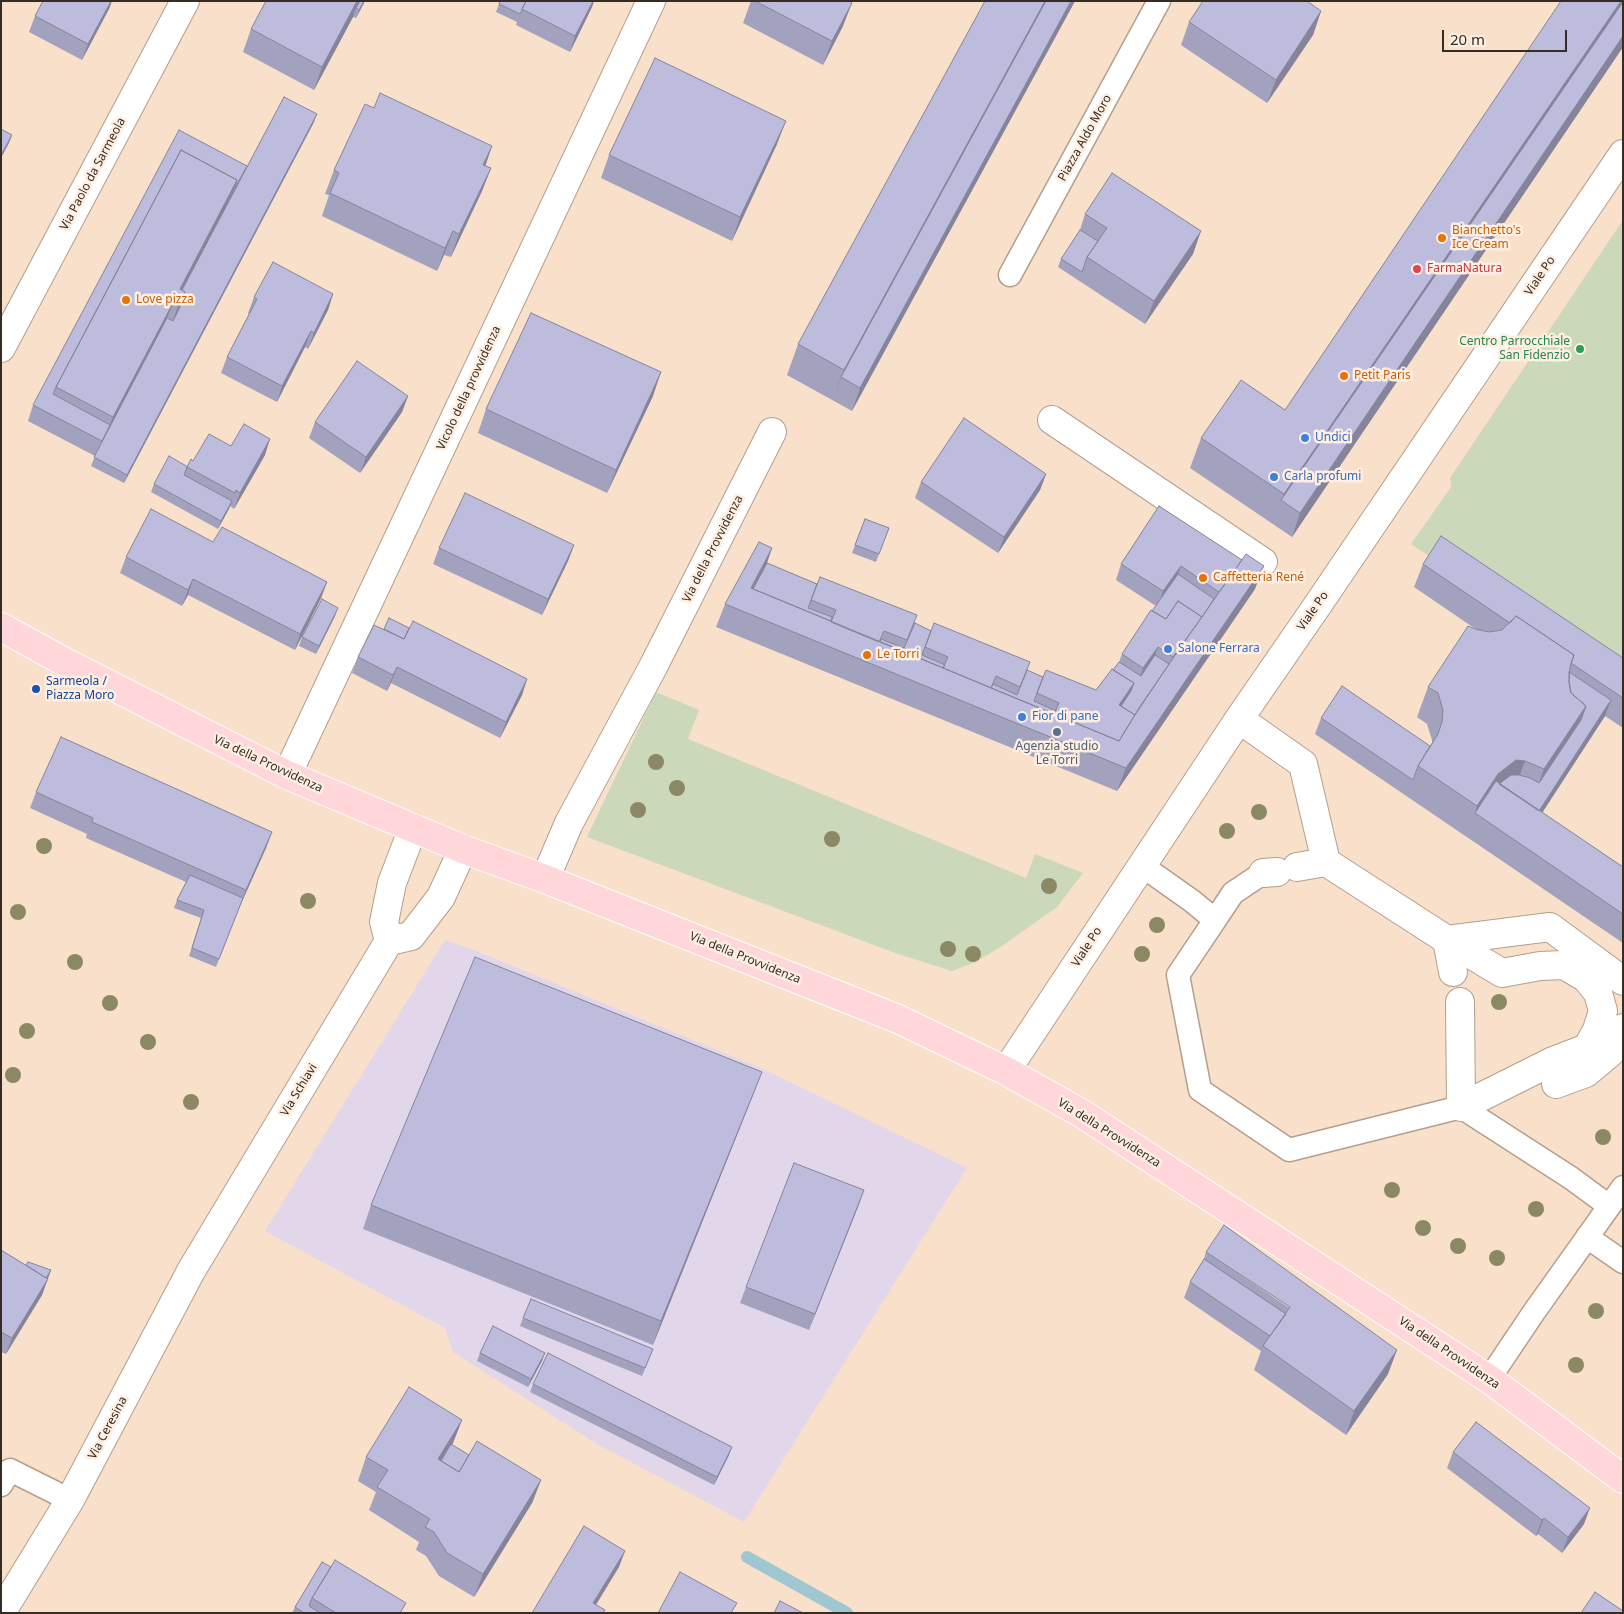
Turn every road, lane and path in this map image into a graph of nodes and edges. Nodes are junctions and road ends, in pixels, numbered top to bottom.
1 (185, 1) edge
2 (650, 1) edge
3 (1160, 1) edge
4 (1623, 154) edge
5 (1010, 275) dead end
6 (1, 348) edge
7 (1052, 420) dead end
8 (772, 432) dead end
9 (1262, 562) edge
10 (1, 627) edge
11 (1238, 719) junction
12 (287, 775) junction
13 (412, 828) junction
14 (463, 849) junction
15 (1326, 862) junction
16 (1141, 865) junction
17 (1279, 871) joint
18 (545, 879) junction
19 (1215, 920) junction
20 (1447, 940) junction
21 (389, 941) junction
22 (1453, 972) dead end
23 (1623, 981) edge
24 (1460, 1002) dead end
25 (1623, 1028) edge
26 (1006, 1071) junction
27 (1556, 1084) dead end
28 (1461, 1107) junction
29 (1623, 1187) edge
30 (1609, 1206) junction
31 (1586, 1237) junction
32 (209, 1239) joint
33 (1623, 1262) edge
34 (1489, 1379) junction
35 (1623, 1479) edge
36 (1, 1485) edge
37 (70, 1500) junction
38 (2, 1613) edge

1 - 6 street, Via Paolo da Sarmeola
2 - 12 street, Vicolo della provvidenza
3 - 5 lane, Piazza Aldo Moro
4 - 11 street, Viale Po
7 - 9 street
8 - 18 street, Via della Provvidenza
10 - 12 main road, Via della Provvidenza
11 - 15 street
11 - 16 street, Viale Po
12 - 13 main road, Via della Provvidenza
13 - 14 main road, Via della Provvidenza
13 - 21 street
14 - 18 main road, Via della Provvidenza
14 - 21 street
15 - 17 street
15 - 20 street
16 - 19 lane
16 - 26 street, Viale Po
17 - 19 lane
18 - 26 main road, Via della Provvidenza
19 - 28 lane
20 - 22 street
20 - 23 street
20 - 28 street
21 - 32 street, Via Schiavi
24 - 28 street
25 - 27 street
26 - 34 main road, Via della Provvidenza
28 - 30 lane
29 - 30 lane
30 - 31 lane
31 - 33 lane
31 - 34 lane
32 - 37 street, Via Ceresina
34 - 35 main road, Via della Provvidenza
36 - 37 lane
37 - 38 street, Via Ceresina

